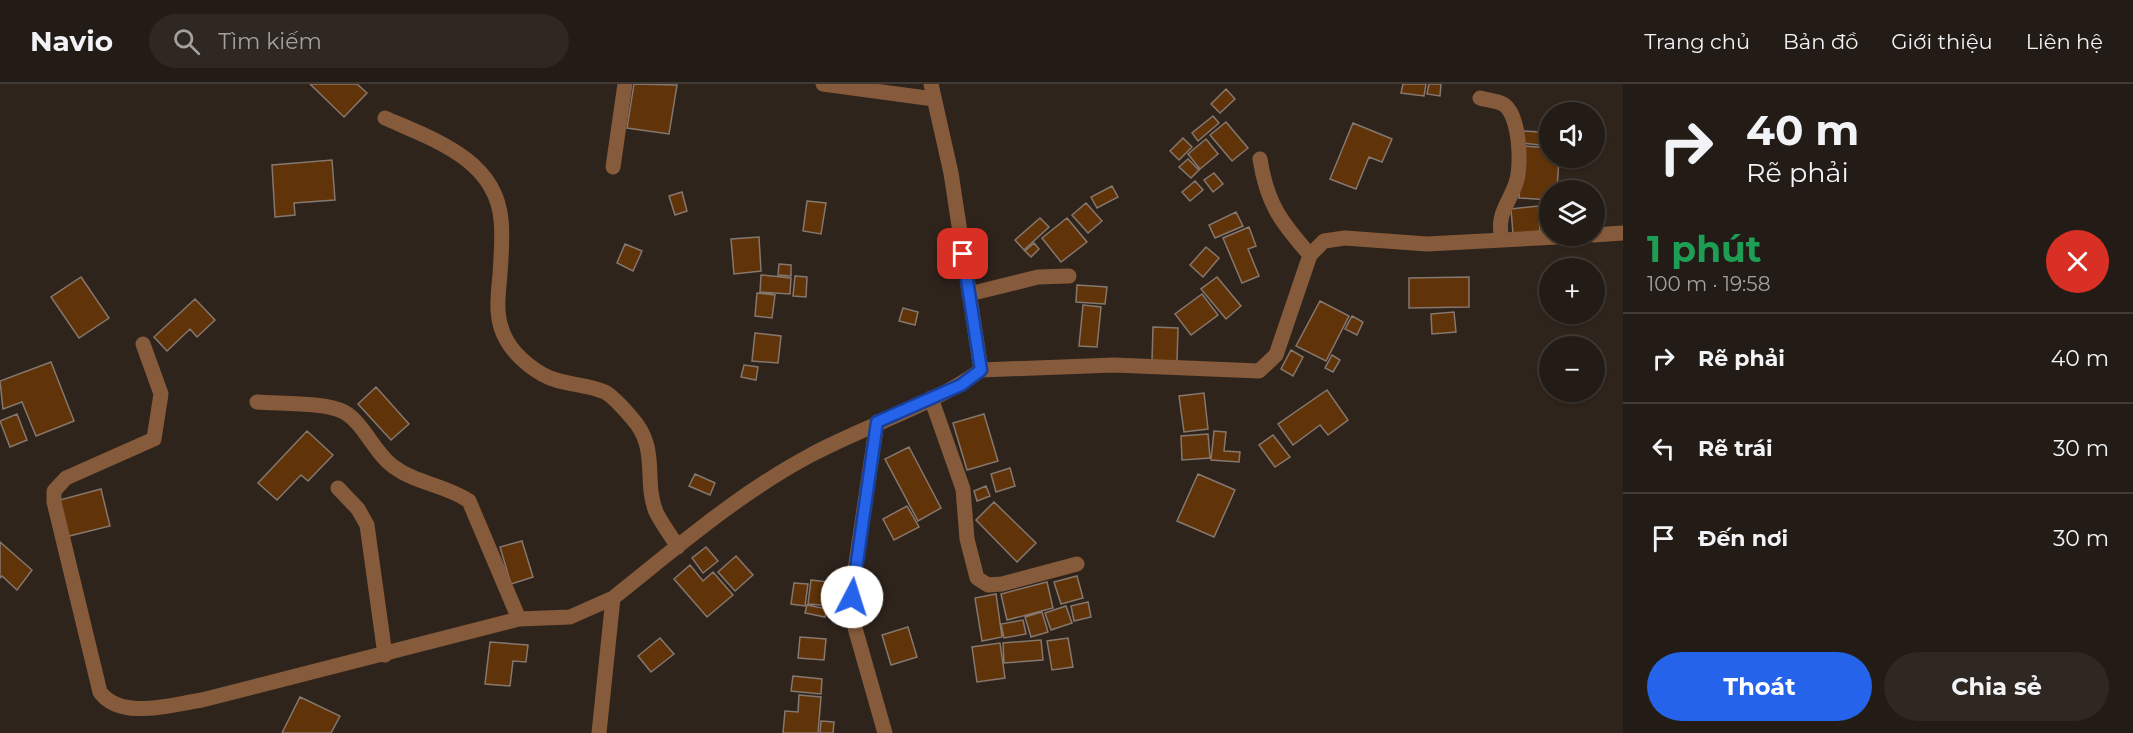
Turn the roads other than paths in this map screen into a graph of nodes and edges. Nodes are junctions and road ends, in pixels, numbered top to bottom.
1 (625, 84) edge
2 (823, 84) edge
3 (933, 91) edge
4 (1480, 98) dead end
5 (385, 118) dead end
6 (1260, 159) dead end
7 (613, 166) dead end
8 (1623, 233) edge
9 (1605, 234) edge
10 (1539, 238) edge
11 (1502, 240) junction
12 (1310, 255) junction
13 (1069, 276) dead end
14 (969, 294) junction
15 (143, 344) dead end
16 (981, 370) junction
17 (931, 398) junction
18 (257, 402) dead end
19 (877, 422) junction
20 (338, 488) dead end
21 (678, 547) junction
22 (1077, 564) dead end
23 (613, 598) junction
24 (519, 620) junction
25 (385, 655) junction
26 (599, 733) edge
27 (885, 733) edge

1 - 7 street
2 - 3 street
3 - 14 street
4 - 11 street
5 - 21 street
6 - 12 street
8 - 9 street
10 - 11 street
11 - 12 street
12 - 16 street
13 - 14 street
14 - 16 street
15 - 25 street
16 - 17 street
17 - 19 street
17 - 22 street
18 - 24 street
19 - 21 street
19 - 27 street
20 - 25 street
21 - 23 street
23 - 24 street
23 - 26 street
24 - 25 street

